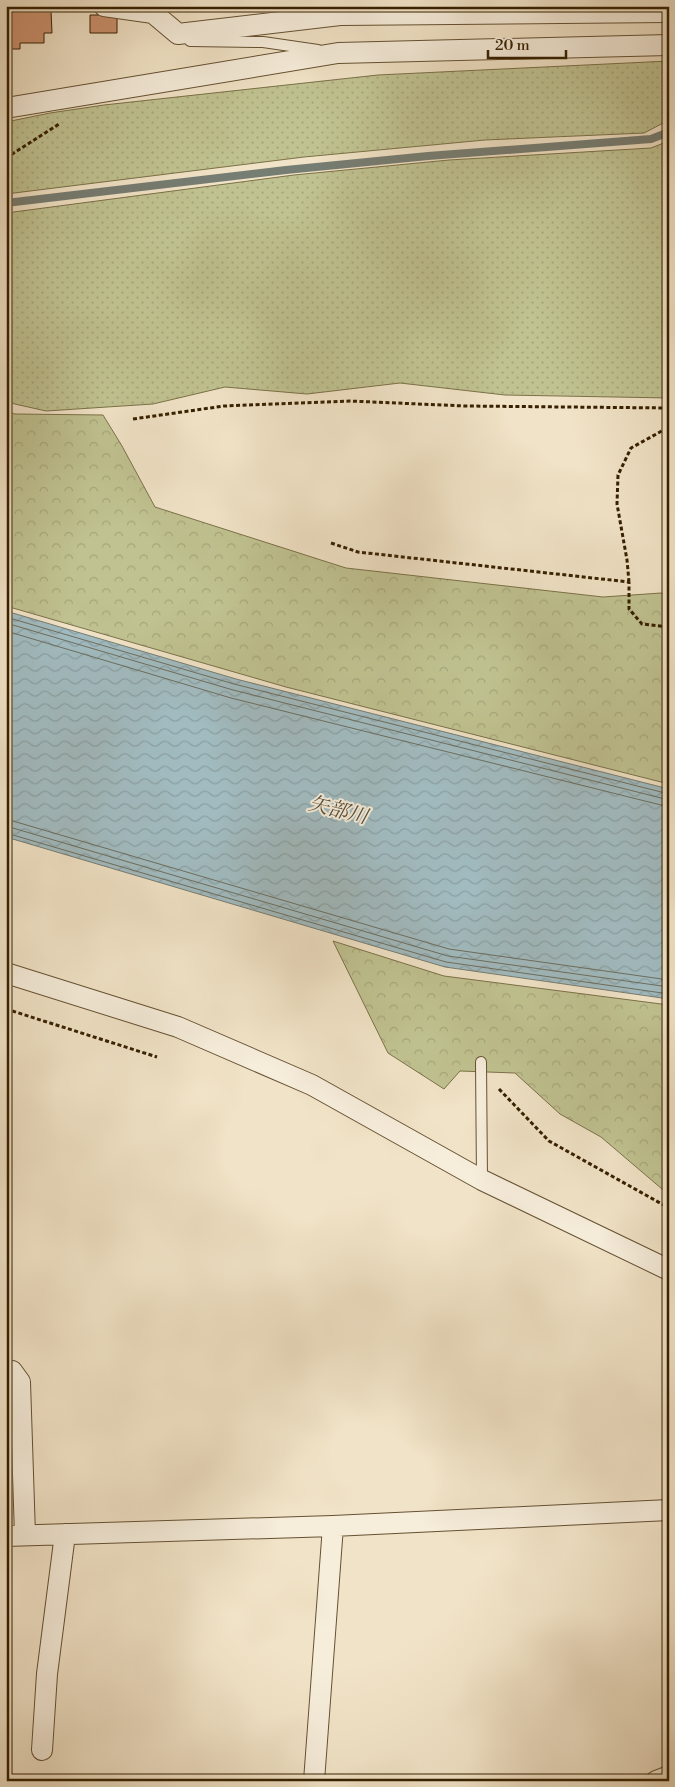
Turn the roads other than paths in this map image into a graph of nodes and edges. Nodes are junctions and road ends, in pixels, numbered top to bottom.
1 (104, 6) edge
2 (669, 12) edge
3 (178, 34) junction
4 (669, 45) edge
5 (338, 53) junction
6 (6, 108) edge
7 (6, 973) edge
8 (481, 1066) road end
9 (482, 1180) junction
10 (669, 1270) edge
11 (6, 1371) edge
12 (669, 1510) edge
13 (333, 1526) junction
14 (65, 1534) junction
15 (16, 1535) edge
16 (42, 1750) dead end
17 (669, 1776) edge
18 (314, 1781) edge
19 (656, 1781) edge

1 - 3 street
2 - 3 street
3 - 5 lane
4 - 5 street
5 - 6 street
7 - 9 street
8 - 9 lane
9 - 10 street
11 - 15 street
12 - 13 street
13 - 14 street
13 - 18 street
14 - 15 street
14 - 16 street
17 - 19 street

